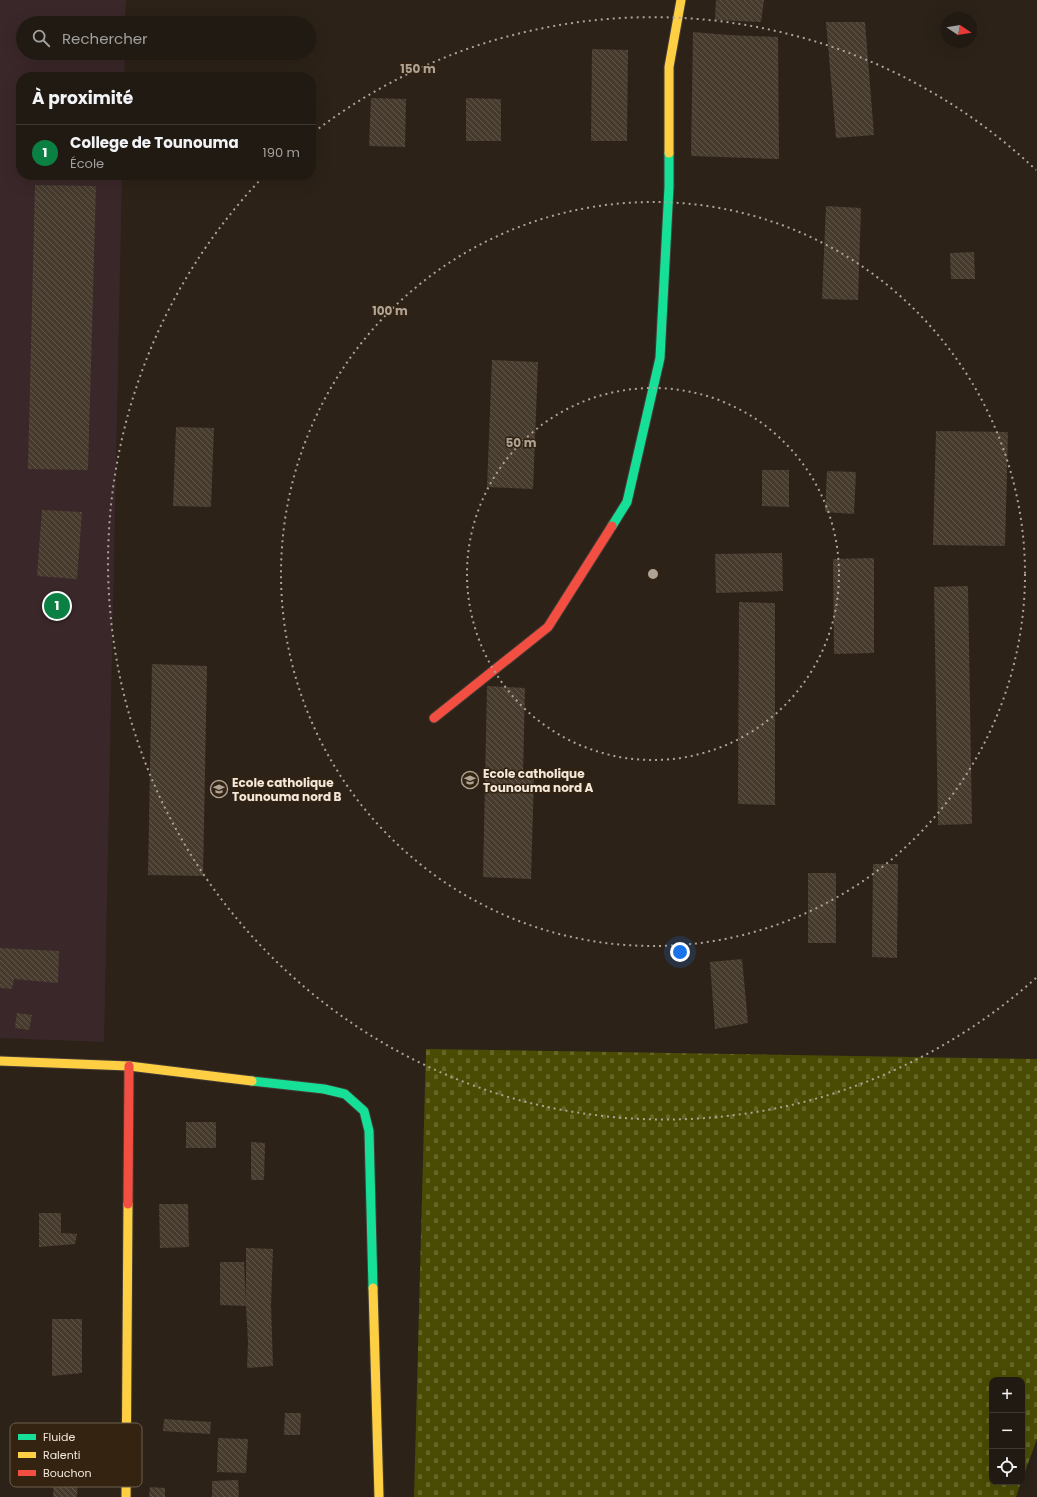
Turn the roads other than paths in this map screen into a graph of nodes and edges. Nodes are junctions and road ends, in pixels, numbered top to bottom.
1 (680, 0) edge
2 (434, 718) dead end
3 (0, 1061) edge
4 (129, 1066) junction
5 (127, 1423) edge
6 (126, 1487) edge
7 (126, 1497) edge
8 (379, 1497) edge

1 - 2 street
3 - 4 street
4 - 5 street
4 - 8 street
6 - 7 street

